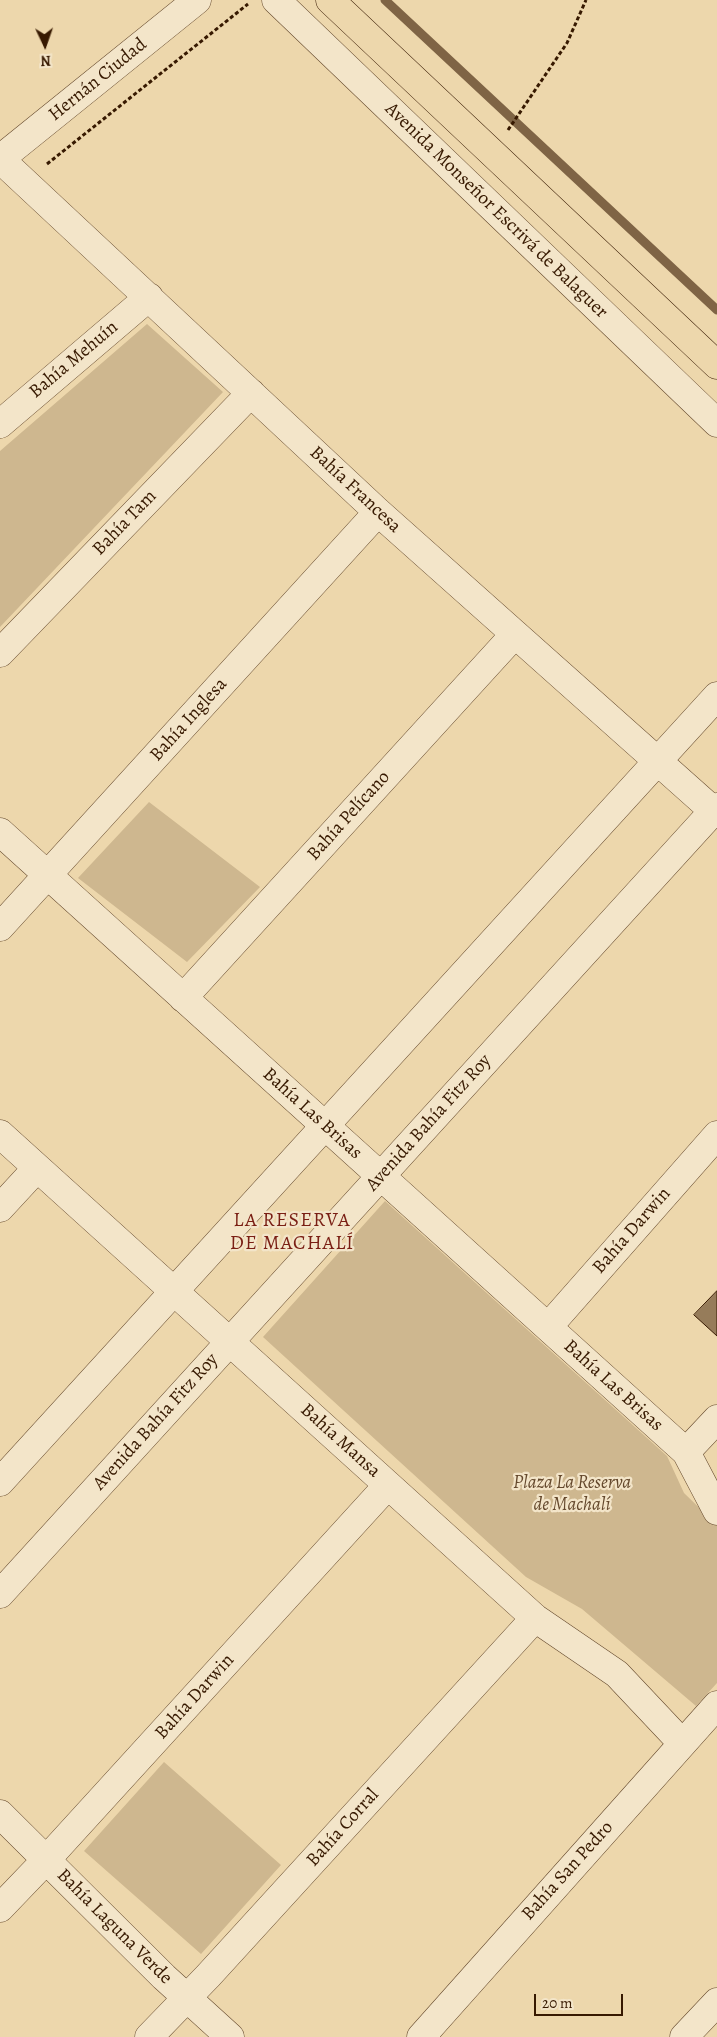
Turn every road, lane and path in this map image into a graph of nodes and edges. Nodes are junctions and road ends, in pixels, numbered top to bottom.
1 (197, 0) edge
2 (247, 0) edge
3 (276, 0) edge
4 (330, 0) edge
5 (586, 0) edge
6 (508, 130) dead end
7 (0, 159) edge
8 (25, 181) junction
9 (149, 297) junction
10 (717, 364) edge
11 (251, 393) junction
12 (717, 423) edge
13 (0, 424) edge
14 (378, 512) junction
15 (515, 634) junction
16 (0, 653) edge
17 (717, 696) edge
18 (657, 762) junction
19 (716, 811) edge
20 (0, 832) edge
21 (48, 875) junction
22 (0, 927) edge
23 (183, 998) junction
24 (325, 1126) junction
25 (0, 1134) edge
26 (717, 1135) edge
27 (37, 1168) junction
28 (380, 1176) junction
29 (0, 1208) edge
30 (174, 1292) junction
31 (548, 1327) junction
32 (230, 1342) junction
33 (717, 1419) edge
34 (686, 1452) junction
35 (0, 1482) edge
36 (388, 1485) junction
37 (717, 1511) edge
38 (0, 1594) edge
39 (535, 1618) junction
40 (717, 1705) edge
41 (682, 1743) junction
42 (0, 1814) edge
43 (46, 1860) junction
44 (0, 1908) edge
45 (187, 1999) junction
46 (717, 2002) edge
47 (149, 2037) edge
48 (230, 2037) edge
49 (421, 2037) edge
50 (684, 2037) edge

1 - 7 street, Hernán Ciudad
2 - 8 path
3 - 12 street, Avenida Monseñor Escrivá de Balaguer
4 - 10 main road, Avenida Monseñor Escrivá de Balaguer
5 - 6 path
7 - 8 street, Bahía Francesa
8 - 9 street, Bahía Francesa
9 - 11 street, Bahía Francesa
9 - 13 street, Bahía Mehuín
11 - 14 street, Bahía Francesa
11 - 16 street, Bahía Tam
14 - 15 street, Bahía Francesa
14 - 21 street, Bahía Inglesa
15 - 18 street, Bahía Francesa
15 - 23 street, Bahía Pelícano
17 - 18 street
18 - 19 street, Bahía Francesa
18 - 24 street
19 - 28 street, Avenida Bahía Fitz Roy
20 - 21 street, Bahía Las Brisas
21 - 22 street, Bahía Inglesa
21 - 23 street, Bahía Las Brisas
23 - 24 street, Bahía Las Brisas
24 - 28 street, Bahía Las Brisas
24 - 30 street
25 - 27 street, Bahía Mansa
26 - 31 street, Bahía Darwin
27 - 29 street
27 - 30 street, Bahía Mansa
28 - 31 street, Bahía Las Brisas
28 - 32 street, Avenida Bahía Fitz Roy
30 - 32 street, Bahía Mansa
30 - 35 street
31 - 34 street, Bahía Las Brisas
32 - 36 street, Bahía Mansa
32 - 38 street, Avenida Bahía Fitz Roy
33 - 34 street
34 - 37 street, Bahía Las Brisas
36 - 39 street, Bahía Mansa
36 - 43 street, Bahía Darwin
39 - 41 street, Bahía Mansa
39 - 45 street, Bahía Corral
40 - 41 street, Bahía San Pedro
41 - 49 street, Bahía San Pedro
42 - 43 street, Bahía Laguna Verde
43 - 44 street, Bahía Darwin
43 - 45 street, Bahía Laguna Verde
45 - 47 street, Bahía Corral
45 - 48 street, Bahía Laguna Verde
46 - 50 street

